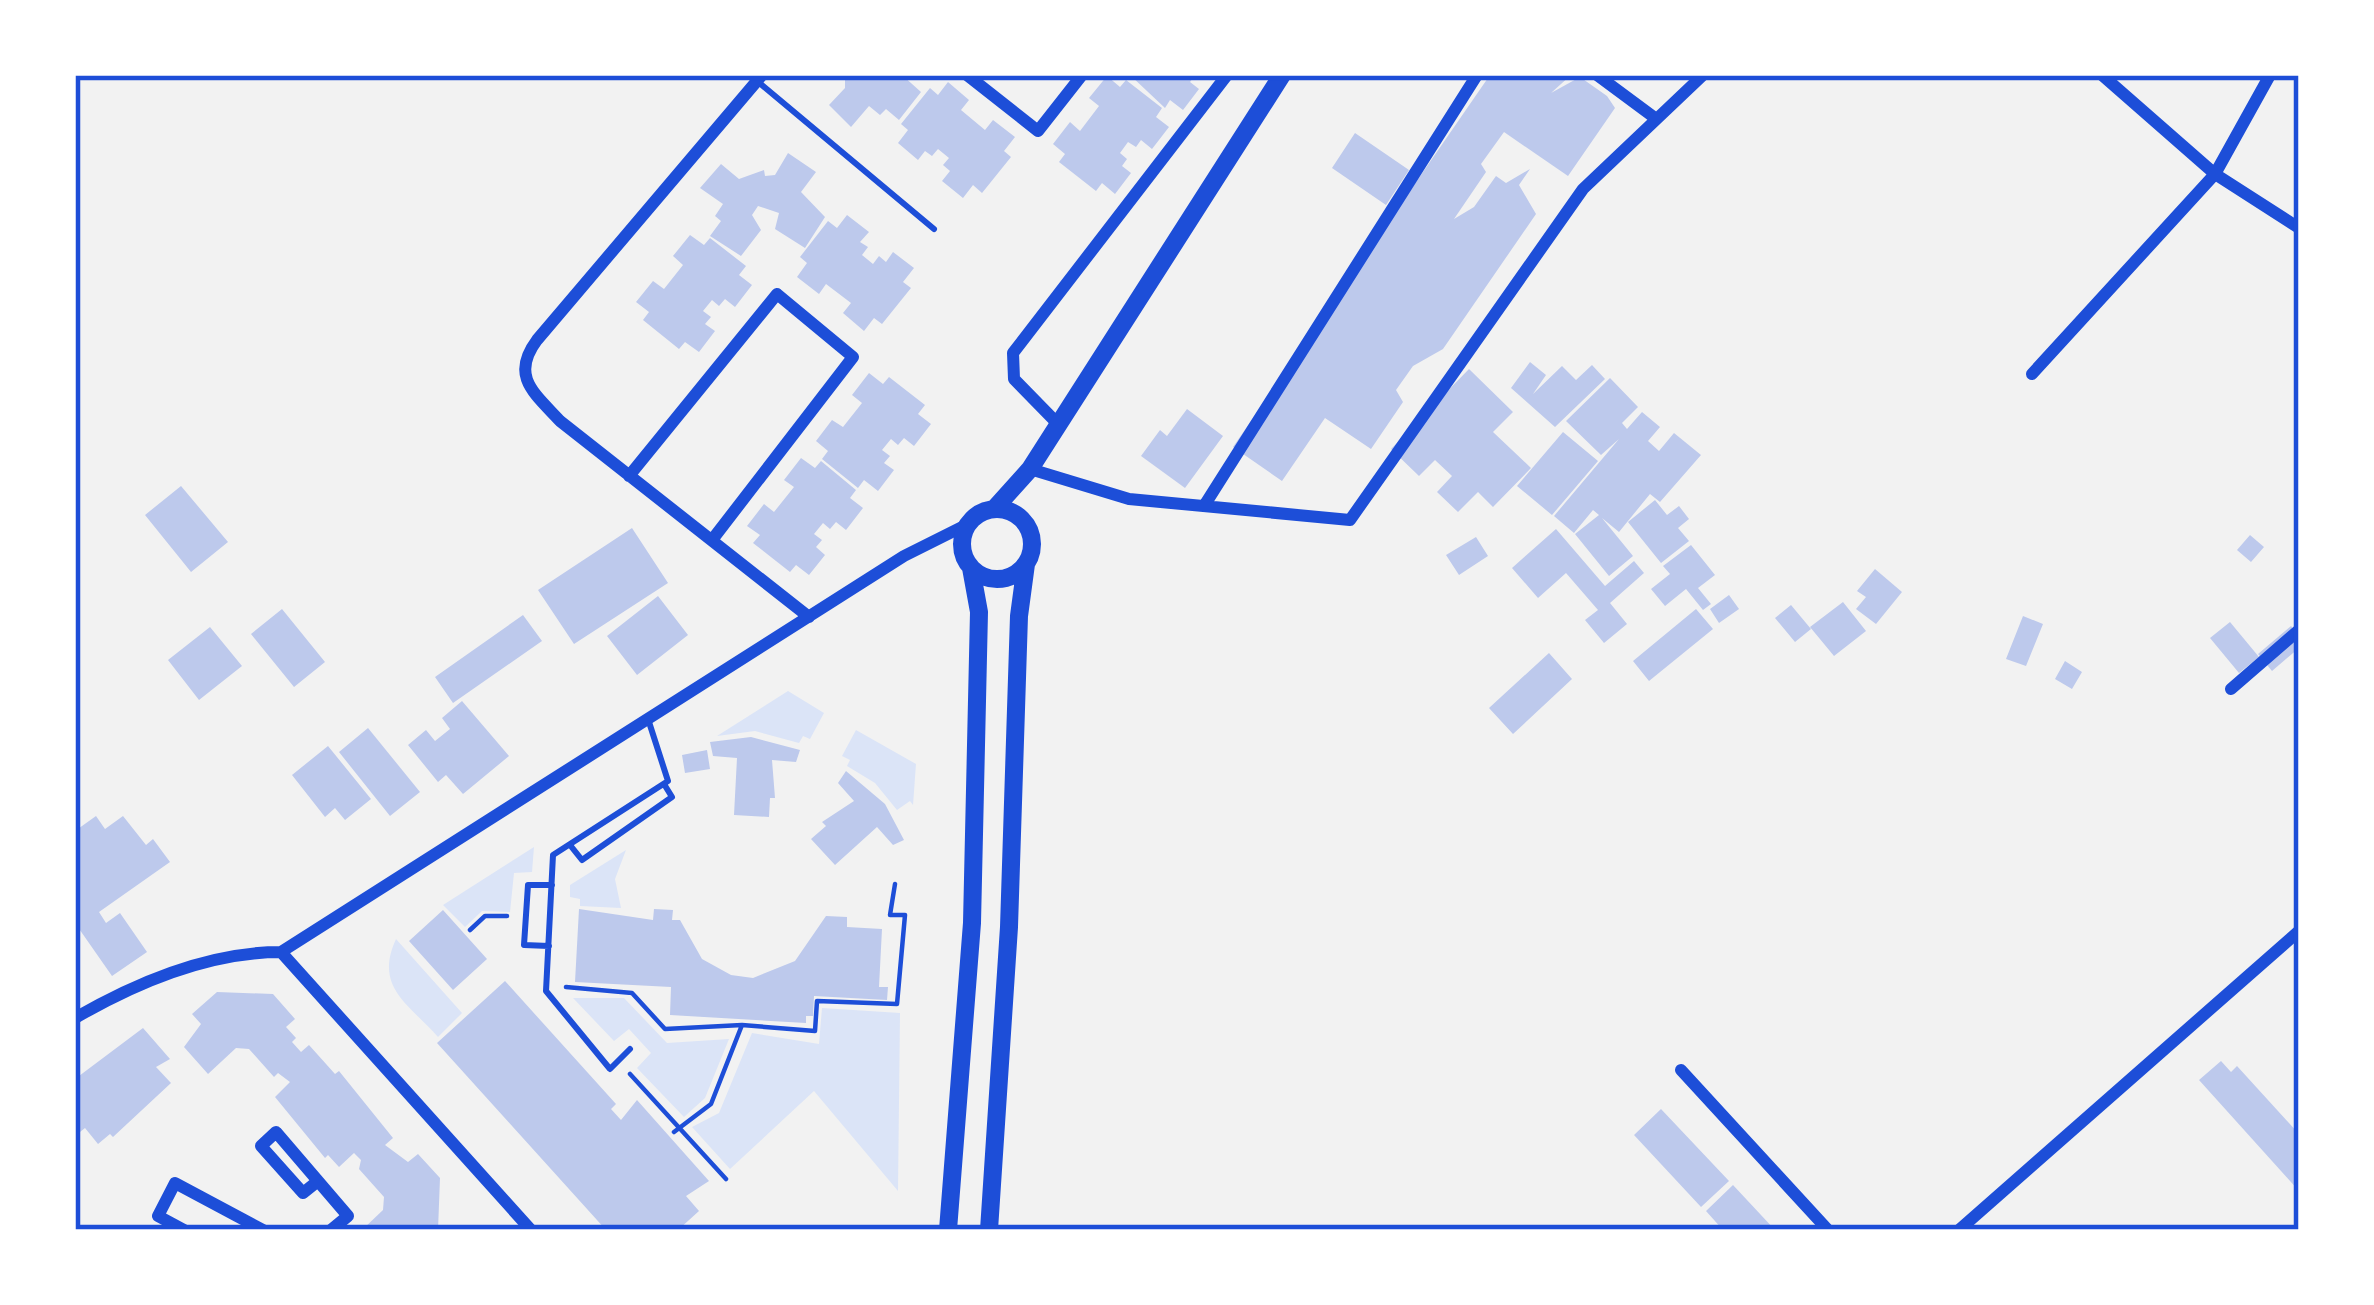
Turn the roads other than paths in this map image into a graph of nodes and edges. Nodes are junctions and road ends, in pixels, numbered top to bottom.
1 (967, 75) edge
2 (1082, 75) edge
3 (1227, 75) edge
4 (1282, 75) edge
5 (1477, 75) edge
6 (1597, 75) edge
7 (1703, 75) edge
8 (2102, 75) edge
9 (2270, 75) edge
10 (760, 78) edge
11 (1655, 118) junction
12 (2216, 174) junction
13 (2299, 228) edge
14 (934, 229) dead end
15 (2032, 374) dead end
16 (1057, 423) junction
17 (1030, 470) junction
18 (629, 476) junction
19 (1204, 506) junction
20 (995, 508) junction
21 (1026, 524) junction
22 (966, 525) junction
23 (712, 540) junction
24 (1026, 563) junction
25 (971, 568) junction
26 (809, 617) junction
27 (2299, 630) edge
28 (2231, 689) dead end
29 (649, 721) junction
30 (664, 784) junction
31 (570, 844) junction
32 (552, 886) junction
33 (2299, 931) edge
34 (549, 946) junction
35 (280, 952) junction
36 (75, 1018) edge
37 (630, 1049) dead end
38 (1681, 1070) dead end
39 (318, 1181) junction
40 (184, 1230) edge
41 (263, 1230) edge
42 (331, 1230) edge
43 (531, 1230) edge
44 (948, 1230) edge
45 (989, 1230) edge
46 (1828, 1230) edge
47 (1959, 1230) edge

1 - 2 street
3 - 16 street
4 - 16 main road
5 - 19 street
6 - 11 street
7 - 11 street
8 - 12 street
9 - 12 street
10 - 14 lane
10 - 18 street
11 - 19 street
12 - 13 street
12 - 15 street
16 - 17 main road
17 - 19 street
17 - 20 main road
17 - 21 main road
18 - 23 street
18 - 23 street
20 - 21 main road
20 - 22 main road
21 - 24 main road
22 - 25 main road
22 - 26 street
23 - 26 street
24 - 25 main road
24 - 45 main road
25 - 44 main road
26 - 29 street
27 - 28 street
29 - 30 lane
29 - 35 street
30 - 31 lane
30 - 31 lane
31 - 32 lane
32 - 34 lane
32 - 34 lane
33 - 47 street
34 - 37 lane
35 - 36 street
35 - 43 street
38 - 46 street
39 - 39 street
39 - 42 street
40 - 41 street

